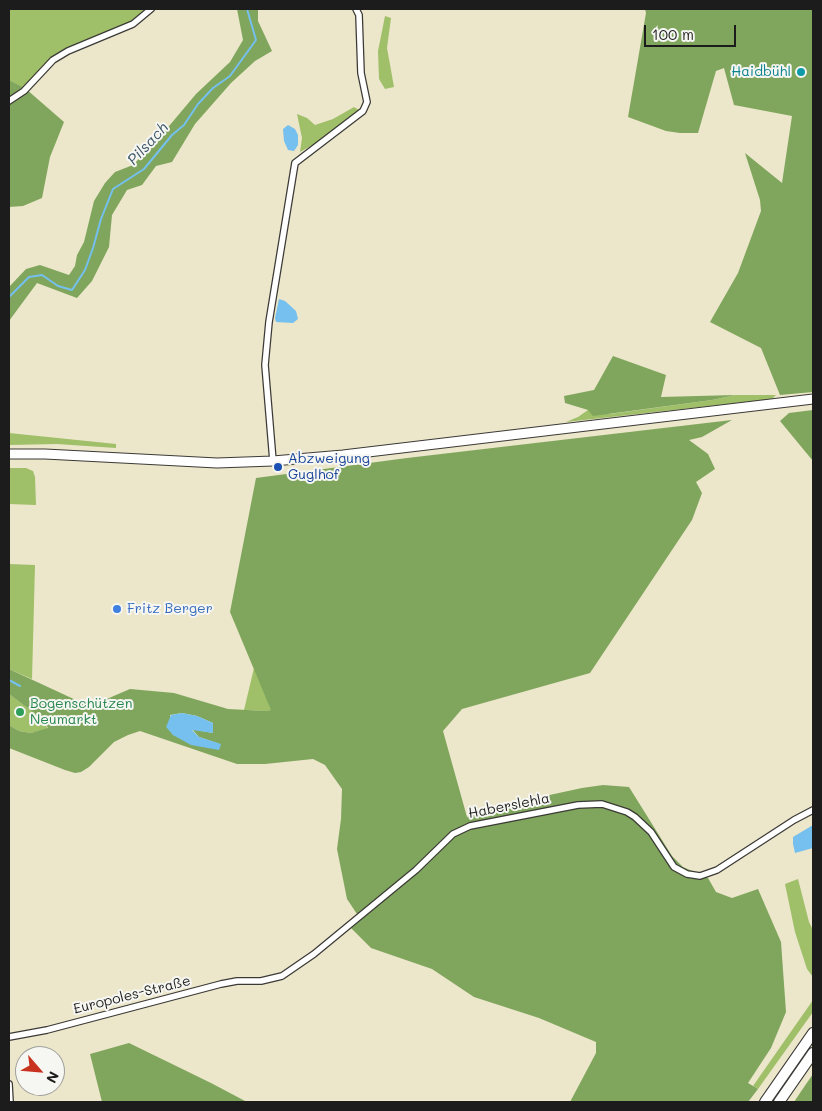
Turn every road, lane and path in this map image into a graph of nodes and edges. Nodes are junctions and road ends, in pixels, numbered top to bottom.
1 (151, 9) edge
2 (356, 9) edge
3 (9, 101) edge
4 (813, 399) edge
5 (9, 454) edge
6 (273, 461) junction
7 (813, 810) edge
8 (261, 981) joint
9 (813, 1033) edge
10 (9, 1037) edge
11 (813, 1053) edge
12 (9, 1084) edge
13 (10, 1102) edge
14 (765, 1102) edge
15 (778, 1102) edge

1 - 3 street
2 - 6 street
4 - 6 main road
5 - 6 main road
7 - 8 street, Haberslehla
8 - 10 street, Europoles-Straße
9 - 14 highway
11 - 15 highway
12 - 13 street

